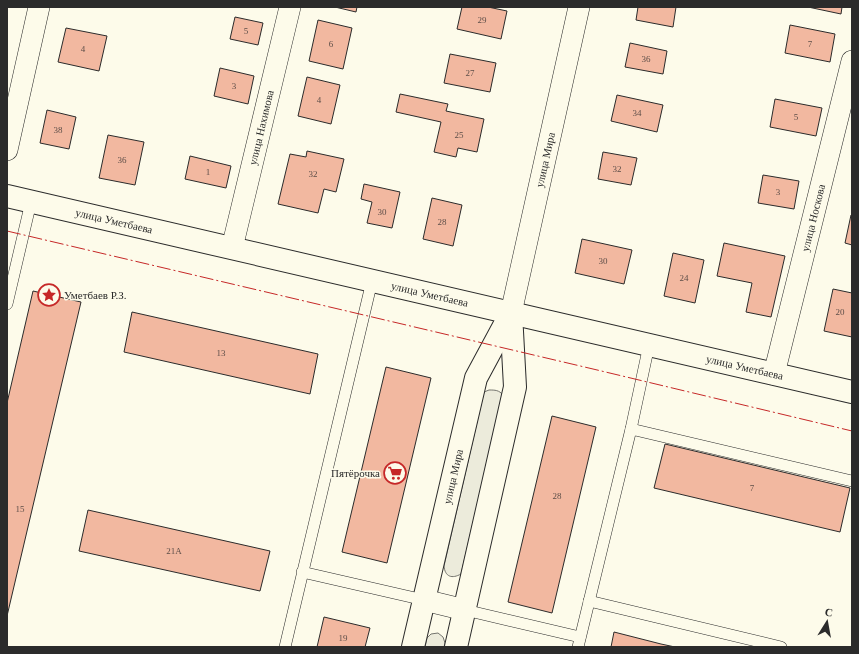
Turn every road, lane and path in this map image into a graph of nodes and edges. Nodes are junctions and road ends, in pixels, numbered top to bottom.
1 (39, 7) edge
2 (290, 7) edge
3 (579, 7) edge
4 (852, 61) edge
5 (7, 150) edge
6 (7, 196) edge
7 (31, 202) junction
8 (232, 248) junction
9 (372, 281) junction
10 (7, 304) edge
11 (511, 313) junction
12 (649, 345) junction
13 (774, 374) junction
14 (852, 392) edge
15 (631, 429) junction
16 (852, 481) edge
17 (302, 572) junction
18 (424, 600) junction
19 (589, 601) junction
20 (465, 610) junction
21 (579, 642) edge
22 (285, 647) edge
23 (413, 647) edge
24 (456, 647) edge
25 (781, 647) edge

1 - 5 street
2 - 8 street, улица Нахимова
3 - 11 street, улица Мира
4 - 13 street, улица Носкова
6 - 7 main road, улица Уметбаева
7 - 8 main road, улица Уметбаева
7 - 10 lane
8 - 9 main road, улица Уметбаева
9 - 11 main road, улица Уметбаева
9 - 17 lane
11 - 12 main road, улица Уметбаева
11 - 18 main road, улица Мира
11 - 20 main road, улица Мира
12 - 13 main road, улица Уметбаева
12 - 15 lane
13 - 14 main road, улица Уметбаева
15 - 16 lane
15 - 19 lane
17 - 18 lane
17 - 22 lane
18 - 20 street
18 - 23 main road, улица Мира
19 - 21 lane
19 - 25 lane
20 - 21 lane
20 - 24 main road, улица Мира

